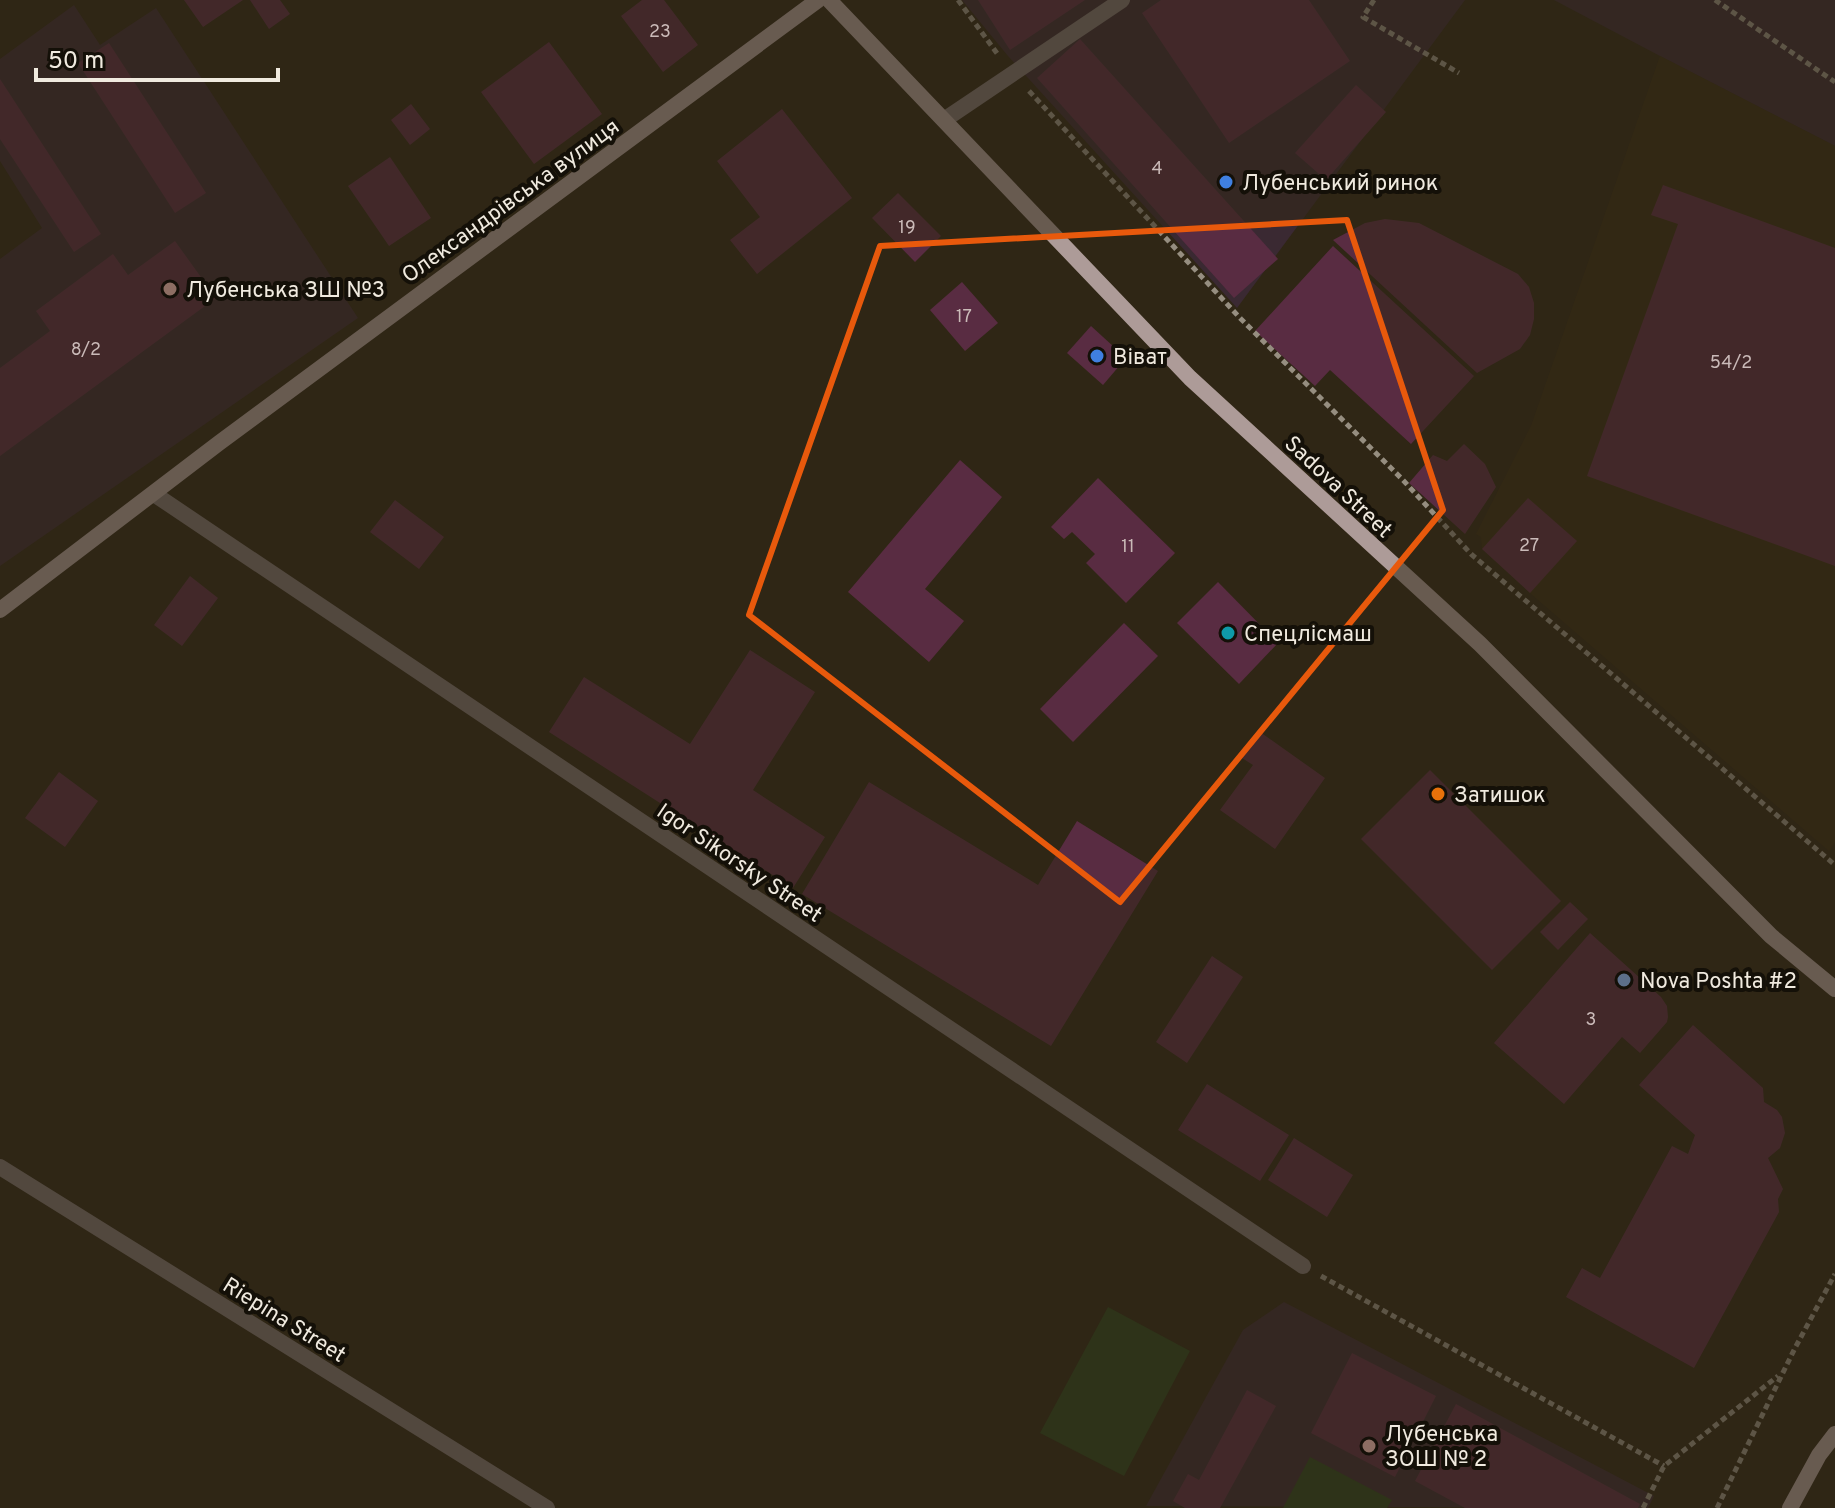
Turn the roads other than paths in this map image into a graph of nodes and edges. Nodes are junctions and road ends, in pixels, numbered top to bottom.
1 (818, 0) edge
2 (829, 0) edge
3 (1122, 0) edge
4 (944, 120) junction
5 (154, 494) junction
6 (0, 610) edge
7 (1835, 989) edge
8 (0, 1167) edge
9 (1303, 1266) road end
10 (1835, 1434) edge
11 (547, 1508) edge
12 (1790, 1508) edge

1 - 5 main road, Олександрівська вулиця
2 - 4 main road, Sadova Street
3 - 4 street
4 - 7 main road, Sadova Street
5 - 6 main road, Олександрівська вулиця
5 - 9 street, Igor Sikorsky Street
8 - 11 street, Riepina Street
10 - 12 main road

